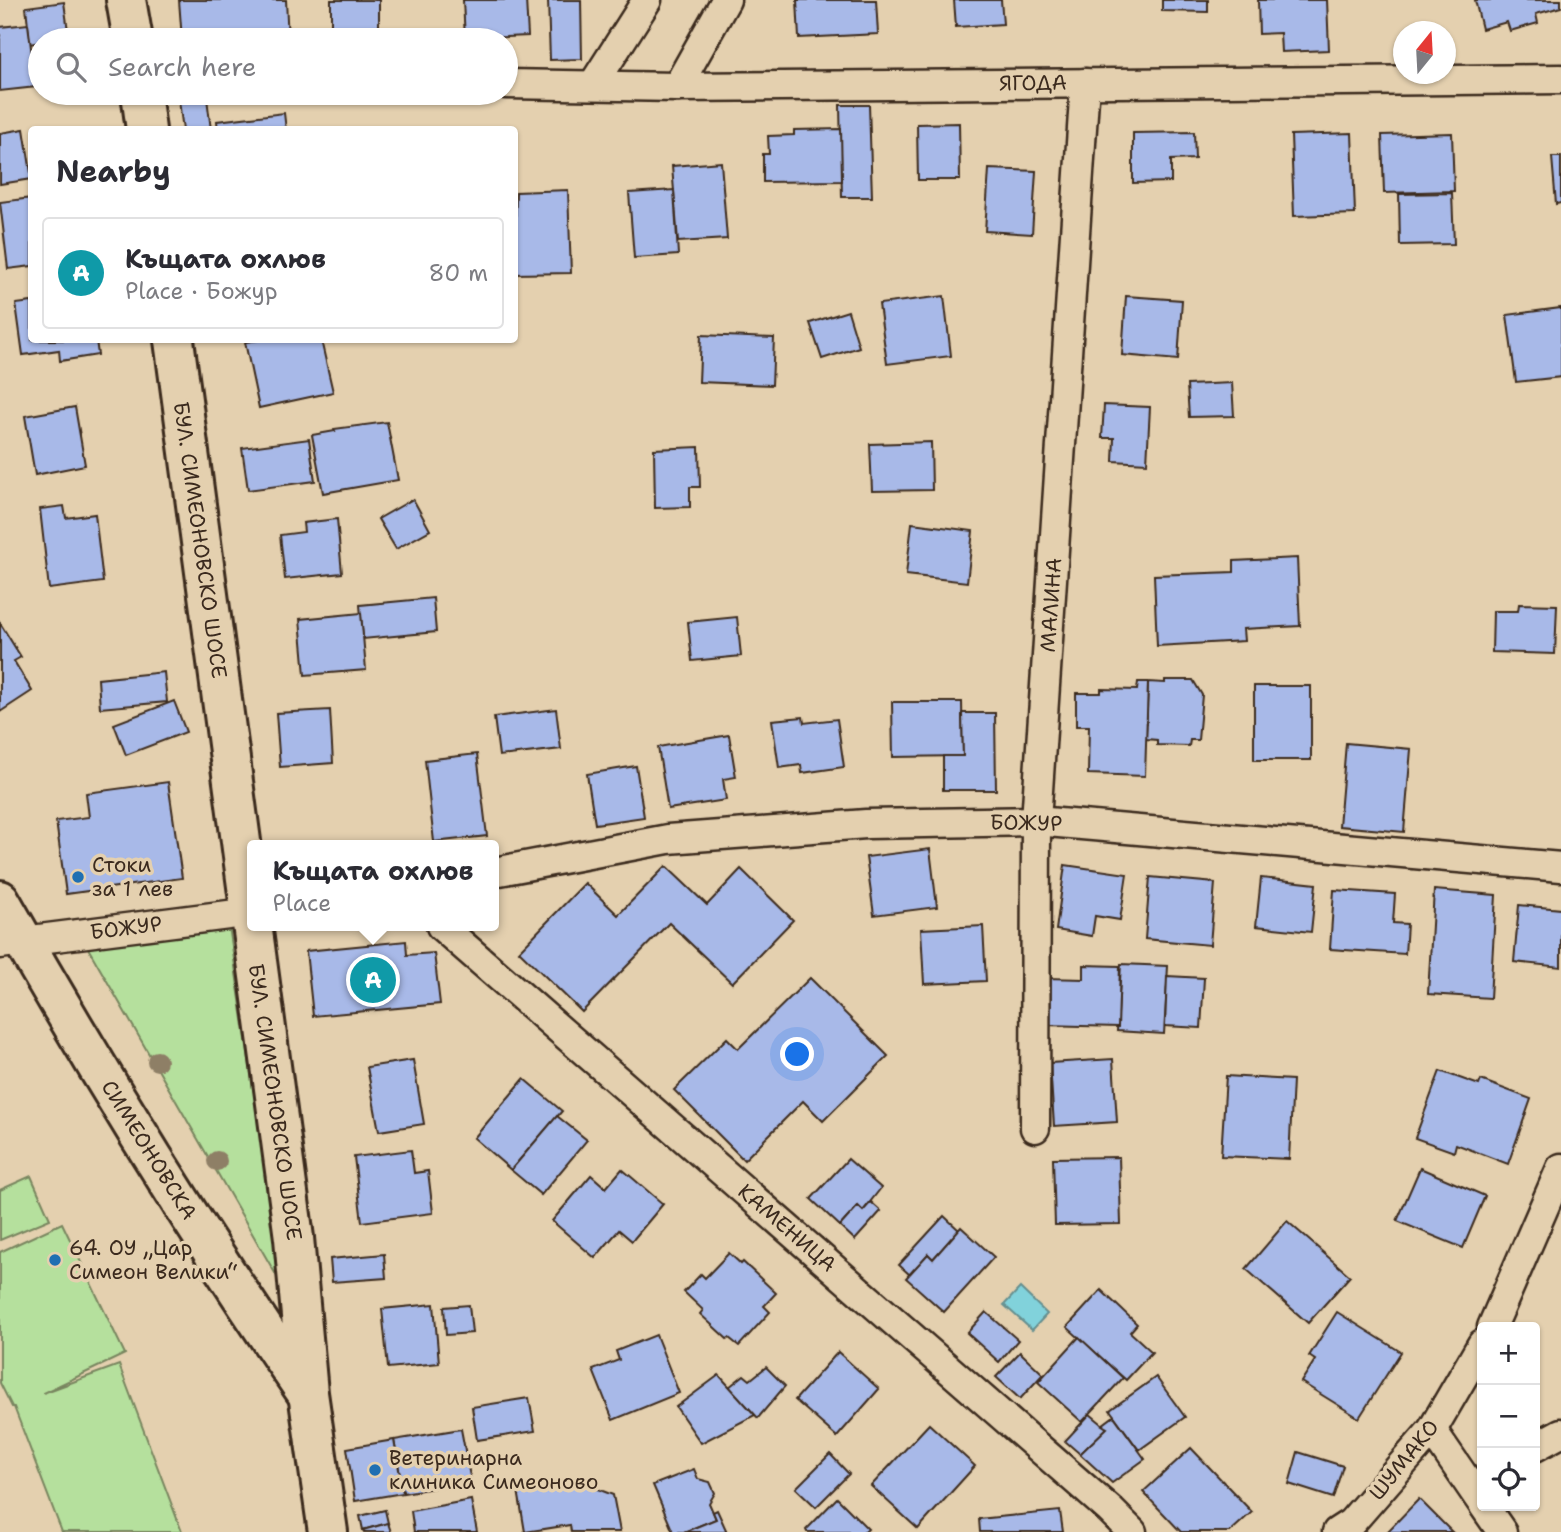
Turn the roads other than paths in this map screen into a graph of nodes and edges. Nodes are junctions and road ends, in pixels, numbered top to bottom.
1 (126, 0) edge
2 (647, 0) edge
3 (726, 0) edge
4 (131, 28) edge
5 (1561, 79) edge
6 (1085, 83) junction
7 (518, 84) edge
8 (593, 85) junction
9 (677, 87) junction
10 (143, 105) edge
11 (145, 126) edge
12 (174, 343) edge
13 (1036, 821) junction
14 (1561, 867) edge
15 (499, 872) edge
16 (247, 882) edge
17 (0, 901) edge
18 (247, 913) edge
19 (254, 931) edge
20 (447, 931) edge
21 (12, 943) edge
22 (1035, 1128) dead end
23 (1561, 1168) edge
24 (1494, 1322) edge
25 (1477, 1353) edge
26 (308, 1393) junction
27 (1432, 1430) junction
28 (1561, 1433) edge
29 (1540, 1444) edge
30 (1473, 1471) edge
31 (1488, 1511) edge
32 (328, 1532) edge
33 (1132, 1532) edge
34 (1338, 1532) edge
35 (1502, 1532) edge

1 - 4 street
2 - 8 street
3 - 9 street
5 - 6 street, ЯГОДА
6 - 9 street, ЯГОДА
6 - 13 street, МАЛИНА
7 - 8 street, ЯГОДА
8 - 9 street, ЯГОДА
10 - 11 street
12 - 16 street, БУЛ. СИМЕОНОВСКО ШОСЕ
13 - 14 street, БОЖУР
13 - 15 street, БОЖУР
13 - 22 street, МАЛИНА
17 - 21 street, СИМЕОНОВСКА
18 - 21 street, БОЖУР
19 - 26 street, БУЛ. СИМЕОНОВСКО ШОСЕ
20 - 33 street, КАМЕНИЦА
21 - 26 street, СИМЕОНОВСКА
23 - 24 street
25 - 27 street, ШУМАКО
26 - 32 street, БУЛ. СИМЕОНОВСКО ШОСЕ
27 - 30 street
27 - 34 street, ШУМАКО
28 - 29 street
31 - 35 street

